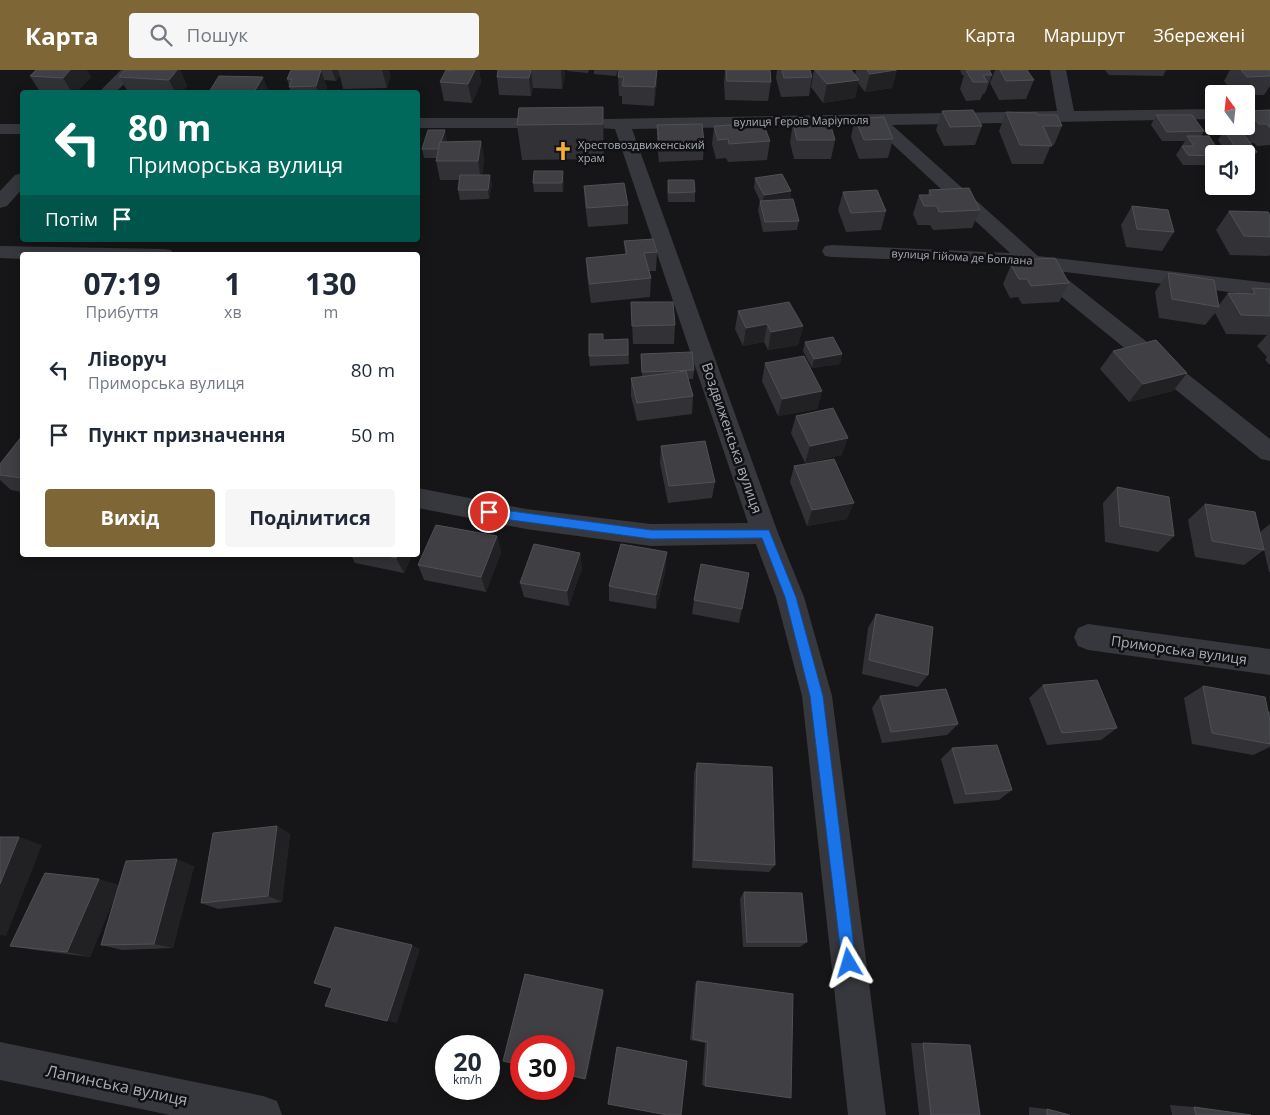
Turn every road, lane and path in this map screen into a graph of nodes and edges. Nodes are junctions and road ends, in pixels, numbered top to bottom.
1 (130, 70) edge
2 (1058, 70) edge
3 (109, 90) edge
4 (1205, 114) edge
5 (1066, 115) junction
6 (877, 120) junction
7 (420, 123) edge
8 (573, 124) edge
9 (592, 124) edge
10 (622, 124) junction
11 (20, 128) edge
12 (0, 129) edge
13 (20, 181) edge
14 (0, 202) edge
15 (832, 251) dead end
16 (0, 252) edge
17 (20, 252) edge
18 (1031, 261) junction
19 (1270, 290) edge
20 (1270, 452) edge
21 (420, 498) edge
22 (765, 533) junction
23 (1088, 637) dead end
24 (1270, 662) edge
25 (0, 1061) edge
26 (263, 1115) edge
27 (867, 1115) edge

1 - 3 street
2 - 5 street
4 - 5 street, вулиця Героїв Маріуполя
5 - 6 street, вулиця Героїв Маріуполя
6 - 10 street, вулиця Героїв Маріуполя
6 - 18 street
7 - 8 street
9 - 10 street, вулиця Героїв Маріуполя
10 - 22 street, Воздвиженська вулиця
11 - 12 street
13 - 14 street
15 - 18 street, вулиця Гійома де Боплана
16 - 17 street
18 - 19 street, вулиця Гійома де Боплана
18 - 20 street
21 - 22 street
22 - 27 street, Воздвиженська вулиця
23 - 24 street, Приморська вулиця
25 - 26 street, Лапинська вулиця

